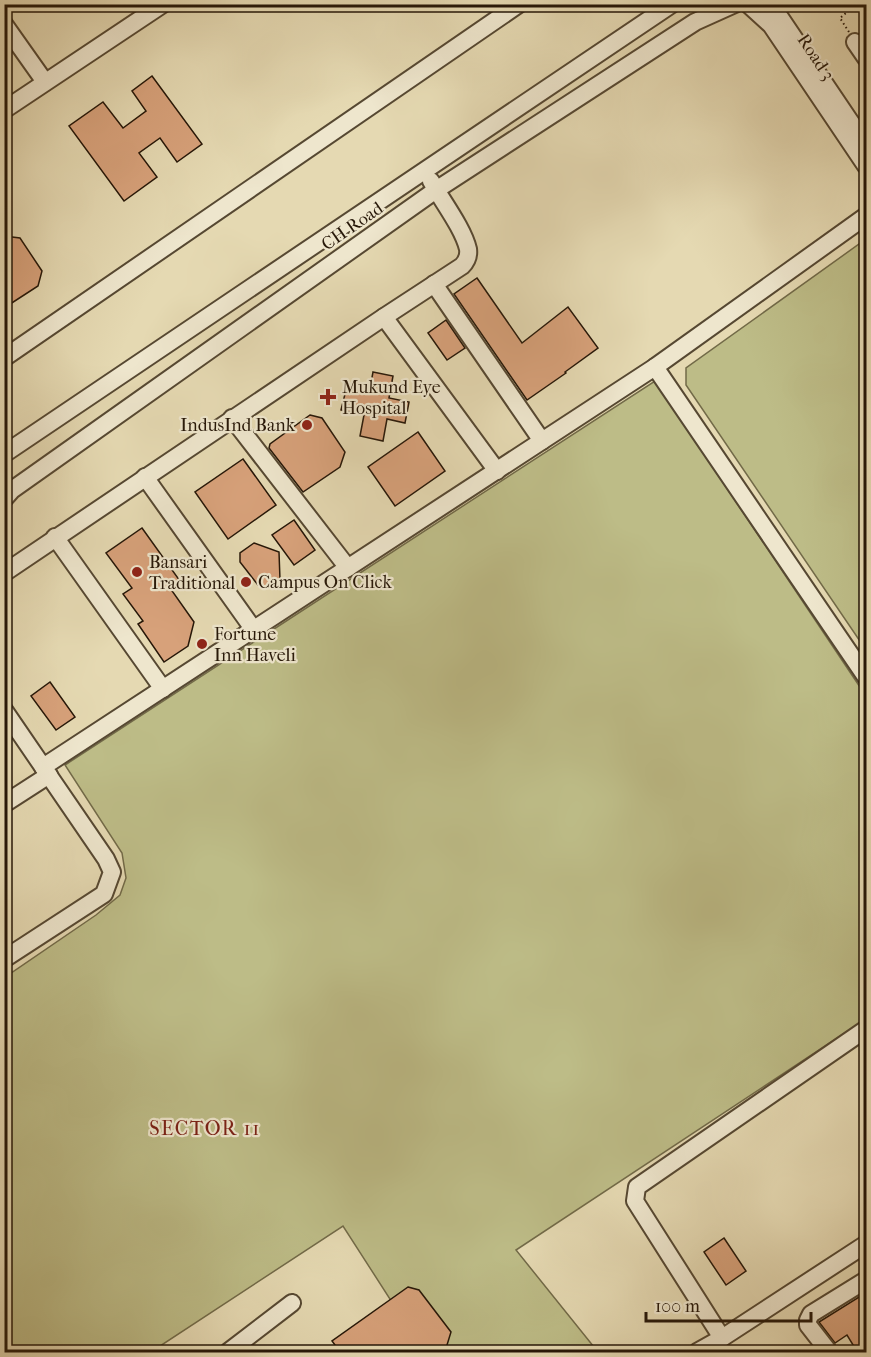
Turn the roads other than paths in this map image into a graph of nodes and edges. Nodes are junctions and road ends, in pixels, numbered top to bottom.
1 (163, 4) edge
2 (519, 4) edge
3 (672, 4) edge
4 (735, 4) edge
5 (748, 4) edge
6 (771, 4) edge
7 (4, 24) edge
8 (855, 42) road end
9 (867, 58) edge
10 (45, 82) junction
11 (4, 110) edge
12 (867, 145) edge
13 (867, 166) edge
14 (424, 170) junction
15 (436, 190) junction
16 (867, 216) edge
17 (434, 285) junction
18 (384, 317) junction
19 (4, 358) edge
20 (655, 367) junction
21 (232, 418) junction
22 (542, 441) junction
23 (4, 454) edge
24 (497, 471) junction
25 (145, 477) junction
26 (7, 490) edge
27 (55, 537) junction
28 (348, 568) junction
29 (4, 573) edge
30 (254, 630) junction
31 (867, 677) edge
32 (163, 689) junction
33 (4, 710) edge
34 (46, 771) junction
35 (4, 804) edge
36 (4, 959) edge
37 (867, 1029) edge
38 (867, 1244) edge
39 (867, 1280) edge
40 (292, 1303) dead end
41 (722, 1338) junction
42 (228, 1353) edge
43 (696, 1353) edge
44 (829, 1353) edge

1 - 10 street
2 - 19 street
3 - 14 street, CH Road
4 - 15 street, CH Road
5 - 13 street, Road 3
6 - 12 street, Road 3
7 - 10 street
8 - 9 street
10 - 11 street
14 - 15 street
14 - 23 street, CH Road
15 - 17 street
15 - 26 street, CH Road
16 - 20 street
17 - 18 street
17 - 22 street
18 - 21 street
18 - 24 street
20 - 22 street
20 - 31 street
21 - 25 street
21 - 28 street
22 - 24 street
24 - 28 street
25 - 27 street
25 - 30 street
27 - 29 street
27 - 32 street
28 - 30 street
30 - 32 street
32 - 34 street
33 - 34 street
34 - 35 street
34 - 36 street
37 - 41 street
38 - 41 street
39 - 44 street
40 - 42 street
41 - 43 street

